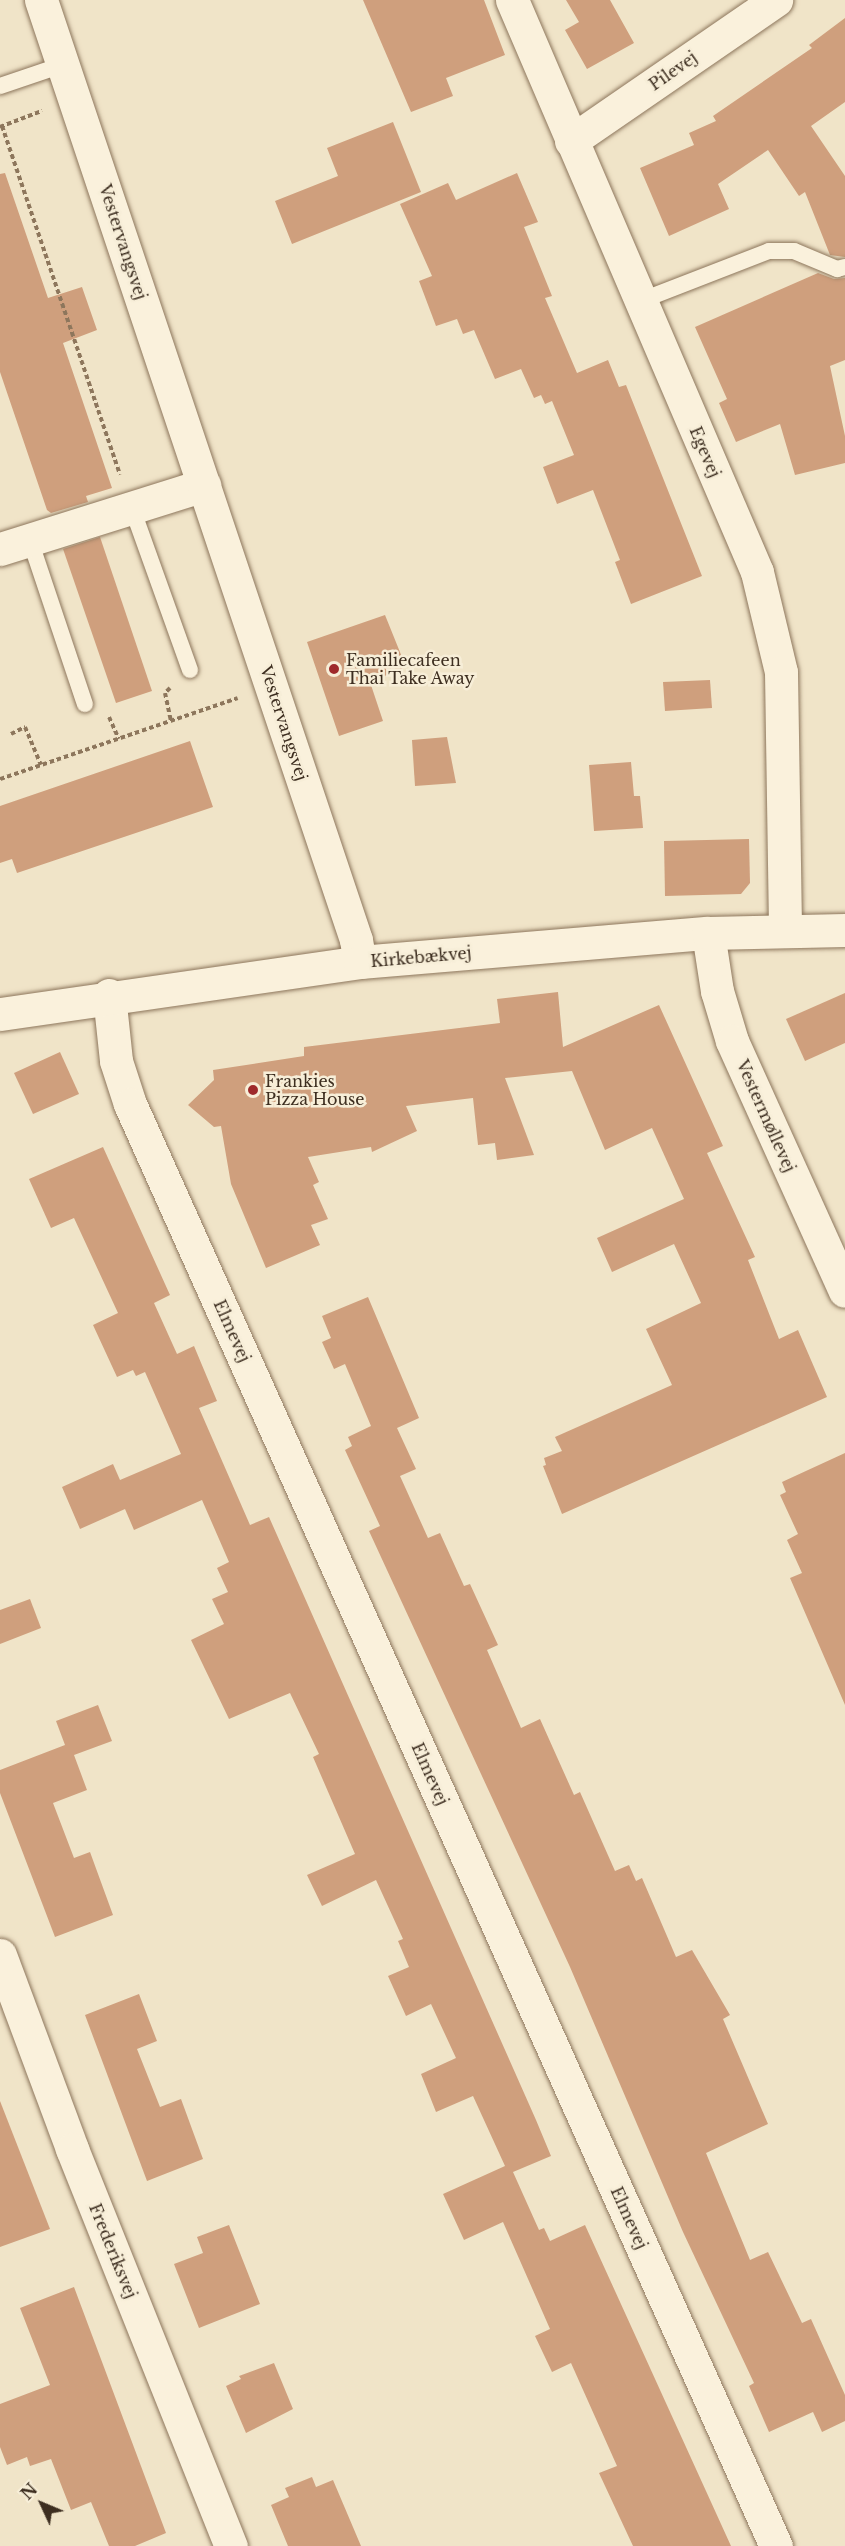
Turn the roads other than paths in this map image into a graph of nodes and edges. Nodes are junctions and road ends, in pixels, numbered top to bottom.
1 (41, 0) edge
2 (512, 0) edge
3 (776, 0) edge
4 (62, 65) junction
5 (0, 86) edge
6 (571, 141) junction
7 (845, 267) edge
8 (640, 301) junction
9 (204, 485) junction
10 (132, 508) junction
11 (15, 544) edge
12 (190, 670) dead end
13 (85, 704) dead end
14 (785, 930) junction
15 (845, 930) edge
16 (708, 933) junction
17 (360, 962) junction
18 (109, 996) junction
19 (0, 1014) edge
20 (845, 1291) edge
21 (0, 1955) edge
22 (231, 2546) edge
23 (776, 2546) edge

1 - 4 street, Vestervangsvej
2 - 6 street, Egevej
3 - 6 street, Pilevej
4 - 5 lane
4 - 9 street, Vestervangsvej
6 - 8 street, Egevej
7 - 8 lane
8 - 14 street, Egevej
9 - 10 street
9 - 17 street, Vestervangsvej
10 - 11 street
10 - 12 lane
11 - 13 lane
14 - 15 street, Kirkebækvej
14 - 16 street, Kirkebækvej
16 - 17 street, Kirkebækvej
16 - 20 street, Vestermøllevej
17 - 18 street, Kirkebækvej
18 - 19 street, Kirkebækvej
18 - 23 street, Elmevej
21 - 22 street, Frederiksvej

